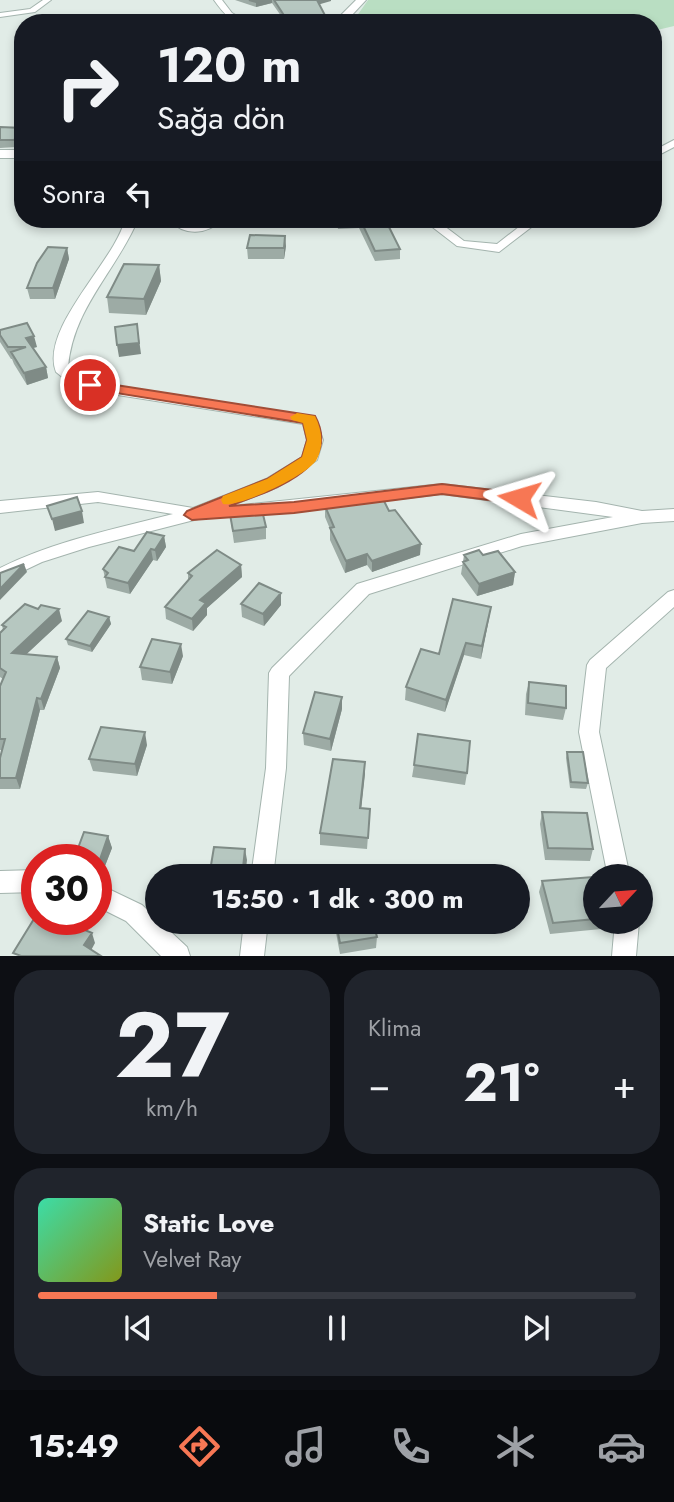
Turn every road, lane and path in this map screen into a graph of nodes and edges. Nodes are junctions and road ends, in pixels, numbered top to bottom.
1 (47, 0) edge
2 (361, 0) edge
3 (347, 14) edge
4 (0, 15) edge
5 (127, 228) edge
6 (440, 228) edge
7 (525, 228) edge
8 (0, 507) edge
9 (192, 515) junction
10 (674, 515) edge
11 (642, 517) junction
12 (0, 576) edge
13 (674, 597) edge
14 (264, 864) edge
15 (616, 864) edge
16 (21, 881) edge
17 (0, 882) edge
18 (112, 902) edge
19 (255, 934) edge
20 (626, 934) edge
21 (178, 956) edge
22 (252, 956) edge
23 (624, 956) edge

1 - 4 street
2 - 3 street
5 - 9 street
6 - 7 street
8 - 9 street
9 - 11 street
9 - 12 street
10 - 11 street
11 - 14 street
13 - 15 street
16 - 17 street
18 - 21 street
19 - 22 street
20 - 23 street

